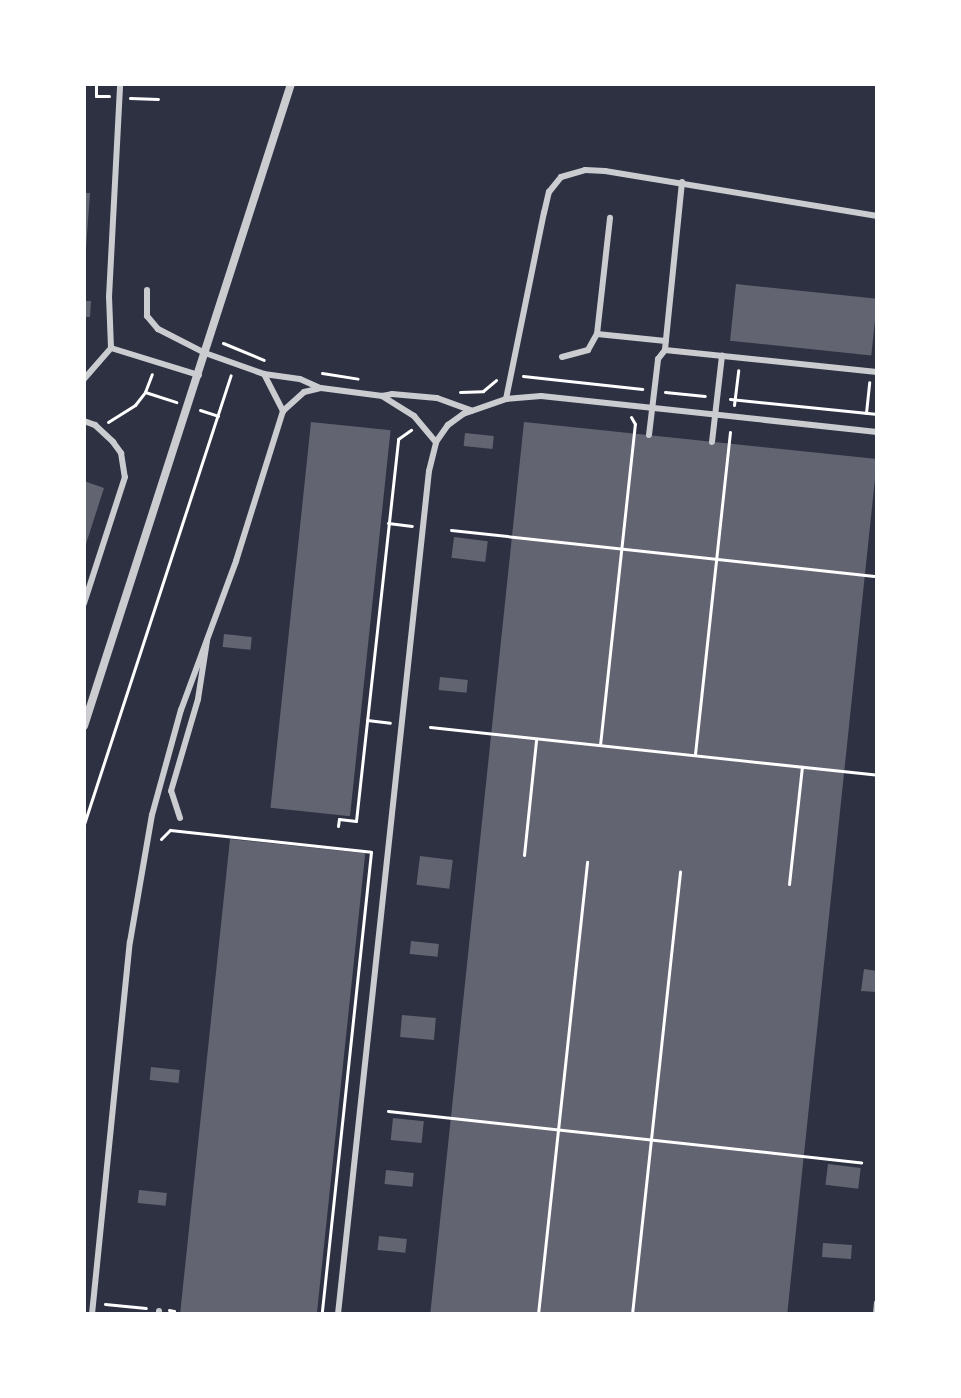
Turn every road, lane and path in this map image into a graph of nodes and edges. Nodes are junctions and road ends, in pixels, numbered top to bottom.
1 (96, 84) edge
2 (120, 84) edge
3 (291, 84) edge
4 (113, 96) dead end
5 (130, 98) dead end
6 (158, 99) dead end
7 (682, 182) junction
8 (877, 216) edge
9 (610, 218) dead end
10 (147, 290) dead end
11 (597, 334) junction
12 (666, 341) junction
13 (111, 348) junction
14 (665, 350) junction
15 (205, 353) junction
16 (722, 356) junction
17 (562, 357) dead end
18 (739, 366) dead end
19 (877, 372) edge
20 (231, 373) dead end
21 (264, 374) junction
22 (199, 375) junction
23 (522, 376) dead end
24 (84, 379) edge
25 (869, 382) dead end
26 (321, 388) junction
27 (634, 388) junction
28 (646, 390) dead end
29 (661, 391) dead end
30 (634, 395) dead end
31 (382, 396) junction
32 (708, 396) dead end
33 (723, 398) dead end
34 (506, 399) junction
35 (735, 399) junction
36 (177, 403) dead end
37 (734, 405) dead end
38 (652, 408) junction
39 (200, 410) dead end
40 (283, 411) junction
41 (472, 411) junction
42 (866, 413) junction
43 (877, 414) edge
44 (715, 415) junction
45 (218, 416) junction
46 (631, 417) dead end
47 (84, 421) edge
48 (108, 422) dead end
49 (416, 426) dead end
50 (730, 432) dead end
51 (877, 432) edge
52 (649, 435) dead end
53 (436, 442) junction
54 (712, 442) dead end
55 (388, 523) junction
56 (412, 526) dead end
57 (451, 530) dead end
58 (621, 549) junction
59 (716, 559) junction
60 (877, 576) edge
61 (84, 603) edge
62 (209, 629) junction
63 (367, 720) junction
64 (390, 723) dead end
65 (84, 726) edge
66 (430, 727) dead end
67 (536, 739) junction
68 (600, 745) junction
69 (695, 755) junction
70 (802, 767) junction
71 (877, 775) edge
72 (180, 818) dead end
73 (84, 824) edge
74 (338, 826) dead end
75 (337, 840) dead end
76 (336, 848) junction
77 (155, 849) dead end
78 (524, 855) dead end
79 (587, 862) dead end
80 (680, 872) dead end
81 (789, 884) dead end
82 (388, 1111) dead end
83 (558, 1129) junction
84 (651, 1139) junction
85 (861, 1162) dead end
86 (103, 1303) dead end
87 (877, 1303) edge
88 (92, 1314) edge
89 (174, 1314) edge
90 (322, 1314) edge
91 (338, 1314) edge
92 (538, 1314) edge
93 (632, 1314) edge
94 (876, 1314) edge

1 - 4 path
2 - 13 lane
3 - 15 street
5 - 6 path
7 - 8 lane
7 - 12 lane
7 - 34 lane
9 - 11 lane
10 - 15 lane
11 - 12 lane
11 - 17 lane
12 - 14 lane
13 - 22 lane
13 - 24 lane
14 - 16 lane
14 - 38 lane
15 - 21 lane
15 - 22 street
16 - 19 lane
16 - 44 lane
18 - 35 path
20 - 45 path
21 - 26 lane
21 - 40 lane
22 - 65 street
23 - 27 path
25 - 42 path
26 - 31 lane
26 - 40 lane
27 - 28 path
27 - 30 path
29 - 32 path
31 - 41 lane
31 - 53 lane
33 - 35 path
34 - 38 lane
34 - 41 lane
35 - 37 path
35 - 42 path
36 - 48 path
38 - 44 lane
38 - 52 lane
39 - 45 path
40 - 62 lane
41 - 53 lane
42 - 43 path
44 - 51 lane
44 - 54 lane
45 - 73 path
46 - 58 path
47 - 61 lane
49 - 55 path
50 - 59 path
53 - 91 lane
55 - 56 path
55 - 63 path
57 - 58 path
58 - 59 path
58 - 68 path
59 - 60 path
59 - 69 path
62 - 72 lane
62 - 88 lane
63 - 64 path
63 - 74 path
66 - 67 path
67 - 68 path
67 - 78 path
68 - 69 path
69 - 70 path
70 - 71 path
70 - 81 path
75 - 76 path
76 - 77 path
76 - 90 path
79 - 83 path
80 - 84 path
82 - 83 path
83 - 84 path
83 - 92 path
84 - 85 path
84 - 93 path
86 - 89 path
87 - 94 lane

